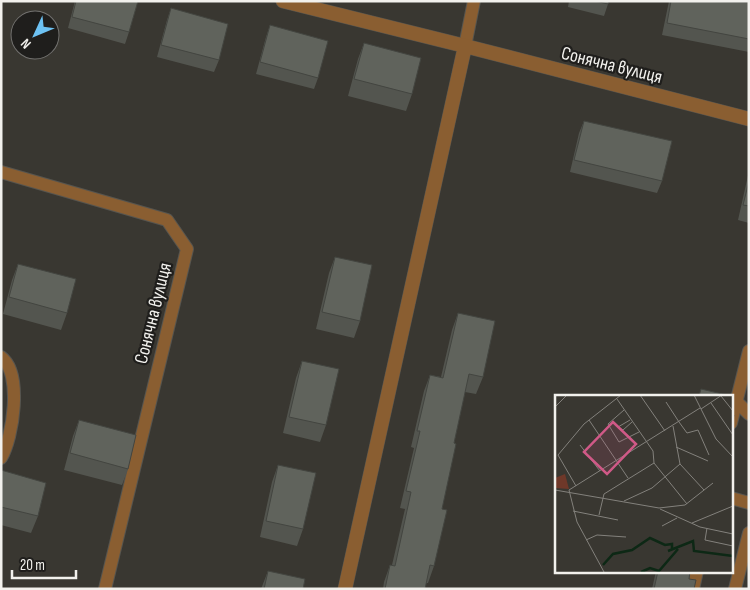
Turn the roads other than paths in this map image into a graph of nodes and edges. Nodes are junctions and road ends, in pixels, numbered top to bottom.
1 (283, 1) edge
2 (474, 1) edge
3 (465, 46) junction
4 (749, 118) edge
5 (1, 172) edge
6 (749, 352) edge
7 (1, 356) edge
8 (736, 401) junction
9 (749, 414) edge
10 (732, 419) edge
11 (1, 458) edge
12 (732, 498) edge
13 (749, 503) edge
14 (749, 534) edge
15 (697, 572) edge
16 (105, 589) edge
17 (345, 589) edge
18 (693, 589) edge
19 (735, 589) edge

1 - 3 street, Сонячна вулиця
2 - 3 lane
3 - 4 street, Сонячна вулиця
3 - 17 street
5 - 16 lane, Сонячна вулиця
6 - 8 lane
7 - 11 lane
8 - 9 lane
8 - 10 lane
12 - 13 lane
14 - 19 lane
15 - 18 lane

